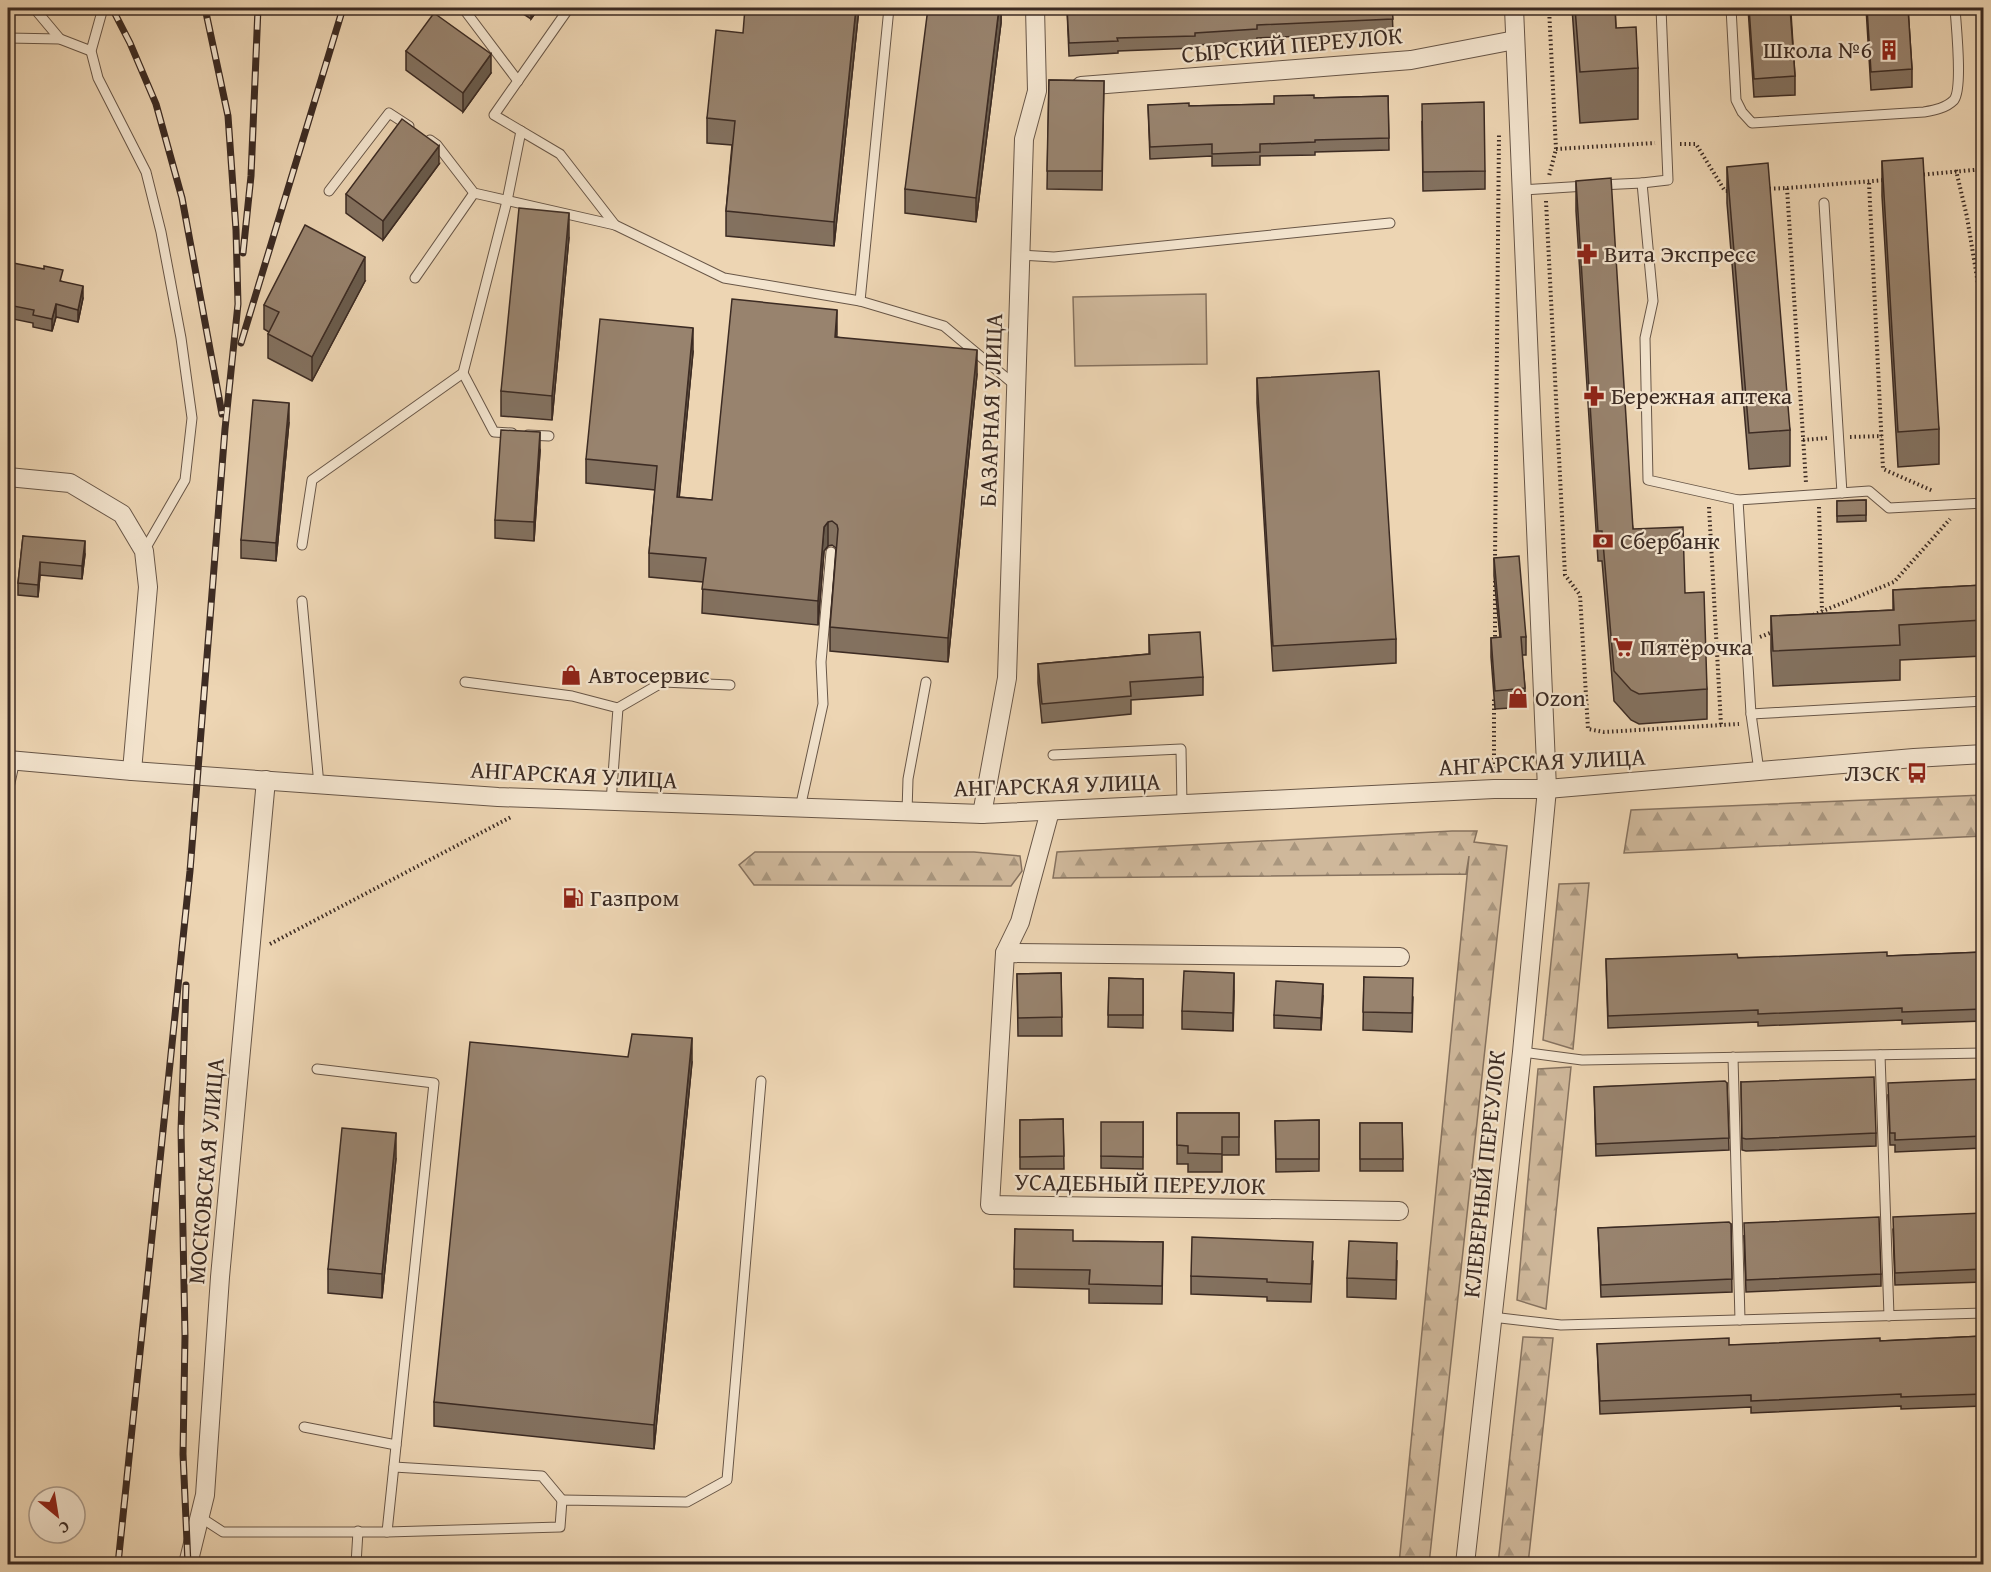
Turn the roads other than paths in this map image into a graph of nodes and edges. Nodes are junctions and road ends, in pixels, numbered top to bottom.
1 (34, 8) edge
2 (104, 8) edge
3 (569, 8) edge
4 (890, 8) edge
5 (1035, 8) edge
6 (1514, 8) edge
7 (1661, 8) edge
8 (1731, 8) edge
9 (1955, 8) edge
10 (466, 12) dead end
11 (8, 38) edge
12 (60, 39) junction
13 (1515, 40) junction
14 (91, 51) junction
15 (518, 81) junction
16 (1070, 87) edge
17 (521, 131) junction
18 (1642, 183) junction
19 (1522, 190) junction
20 (329, 191) dead end
21 (474, 193) junction
22 (507, 201) junction
23 (1824, 203) dead end
24 (1390, 223) dead end
25 (615, 225) junction
26 (1020, 255) junction
27 (415, 279) dead end
28 (860, 301) junction
29 (463, 373) junction
30 (1016, 386) junction
31 (549, 436) dead end
32 (8, 477) edge
33 (1842, 493) junction
34 (1738, 500) junction
35 (1983, 503) edge
36 (302, 545) dead end
37 (144, 551) junction
38 (831, 552) dead end
39 (302, 602) dead end
40 (465, 682) dead end
41 (926, 682) dead end
42 (730, 686) dead end
43 (1983, 701) edge
44 (618, 708) junction
45 (1751, 718) junction
46 (1983, 754) edge
47 (1053, 755) dead end
48 (11, 760) edge
49 (132, 771) junction
50 (1759, 771) junction
51 (266, 780) junction
52 (319, 784) junction
53 (1547, 789) junction
54 (8, 792) edge
55 (611, 801) junction
56 (1182, 805) junction
57 (800, 808) junction
58 (1050, 811) junction
59 (907, 812) junction
60 (982, 814) junction
61 (1005, 953) junction
62 (1400, 957) dead end
63 (1522, 1052) junction
64 (1983, 1053) edge
65 (1880, 1055) junction
66 (1733, 1057) junction
67 (317, 1069) dead end
68 (761, 1081) dead end
69 (1398, 1211) dead end
70 (1983, 1313) edge
71 (1889, 1316) junction
72 (1492, 1317) junction
73 (1740, 1320) junction
74 (304, 1427) dead end
75 (396, 1445) junction
76 (394, 1467) junction
77 (562, 1500) junction
78 (200, 1517) junction
79 (358, 1532) junction
80 (387, 1532) junction
81 (188, 1564) edge
82 (356, 1564) edge
83 (1465, 1564) edge

1 - 12 lane
2 - 14 lane
3 - 15 lane
4 - 28 lane
5 - 26 street, БАЗАРНАЯ УЛИЦА
6 - 13 street, КЛЕВЕРНЫЙ ПЕРЕУЛОК
7 - 18 lane
8 - 9 lane
10 - 15 lane
11 - 12 lane
12 - 14 lane
13 - 16 street, СЫРСКИЙ ПЕРЕУЛОК
13 - 19 street, КЛЕВЕРНЫЙ ПЕРЕУЛОК
14 - 37 lane
15 - 17 lane
17 - 22 lane
17 - 25 lane
18 - 19 lane
18 - 34 lane
19 - 53 street, КЛЕВЕРНЫЙ ПЕРЕУЛОК
20 - 21 lane
21 - 22 lane
21 - 27 lane
22 - 25 lane
22 - 29 lane
23 - 33 lane
24 - 26 lane
25 - 28 lane
26 - 30 street, БАЗАРНАЯ УЛИЦА
28 - 30 lane
29 - 31 lane
29 - 36 lane
30 - 60 street, БАЗАРНАЯ УЛИЦА
32 - 37 street
33 - 34 lane
33 - 35 lane
34 - 45 lane
37 - 49 street
38 - 57 lane
39 - 52 lane
40 - 44 lane
41 - 59 lane
42 - 44 lane
43 - 45 lane
44 - 55 lane
45 - 50 lane
46 - 50 street, АНГАРСКАЯ УЛИЦА
47 - 56 lane
48 - 49 street, АНГАРСКАЯ УЛИЦА
48 - 54 lane
49 - 51 street, АНГАРСКАЯ УЛИЦА
50 - 53 street, АНГАРСКАЯ УЛИЦА
51 - 52 street, АНГАРСКАЯ УЛИЦА
51 - 78 street, МОСКОВСКАЯ УЛИЦА
52 - 55 street, АНГАРСКАЯ УЛИЦА
53 - 56 street, АНГАРСКАЯ УЛИЦА
53 - 63 street, КЛЕВЕРНЫЙ ПЕРЕУЛОК
55 - 57 street, АНГАРСКАЯ УЛИЦА
56 - 58 street, АНГАРСКАЯ УЛИЦА
57 - 59 street, АНГАРСКАЯ УЛИЦА
58 - 60 street, АНГАРСКАЯ УЛИЦА
58 - 61 street, УСАДЕБНЫЙ ПЕРЕУЛОК
59 - 60 street, АНГАРСКАЯ УЛИЦА
61 - 62 street
61 - 69 street, УСАДЕБНЫЙ ПЕРЕУЛОК
63 - 66 lane
63 - 72 street, КЛЕВЕРНЫЙ ПЕРЕУЛОК
64 - 65 lane
65 - 66 lane
65 - 71 lane
66 - 73 lane
67 - 75 lane
68 - 77 lane
70 - 71 lane
71 - 73 lane
72 - 73 lane
72 - 83 street, КЛЕВЕРНЫЙ ПЕРЕУЛОК
74 - 75 lane
75 - 76 lane
76 - 77 lane
76 - 80 lane
77 - 80 lane
78 - 79 lane
78 - 81 street, МОСКОВСКАЯ УЛИЦА
79 - 80 lane
79 - 82 lane

